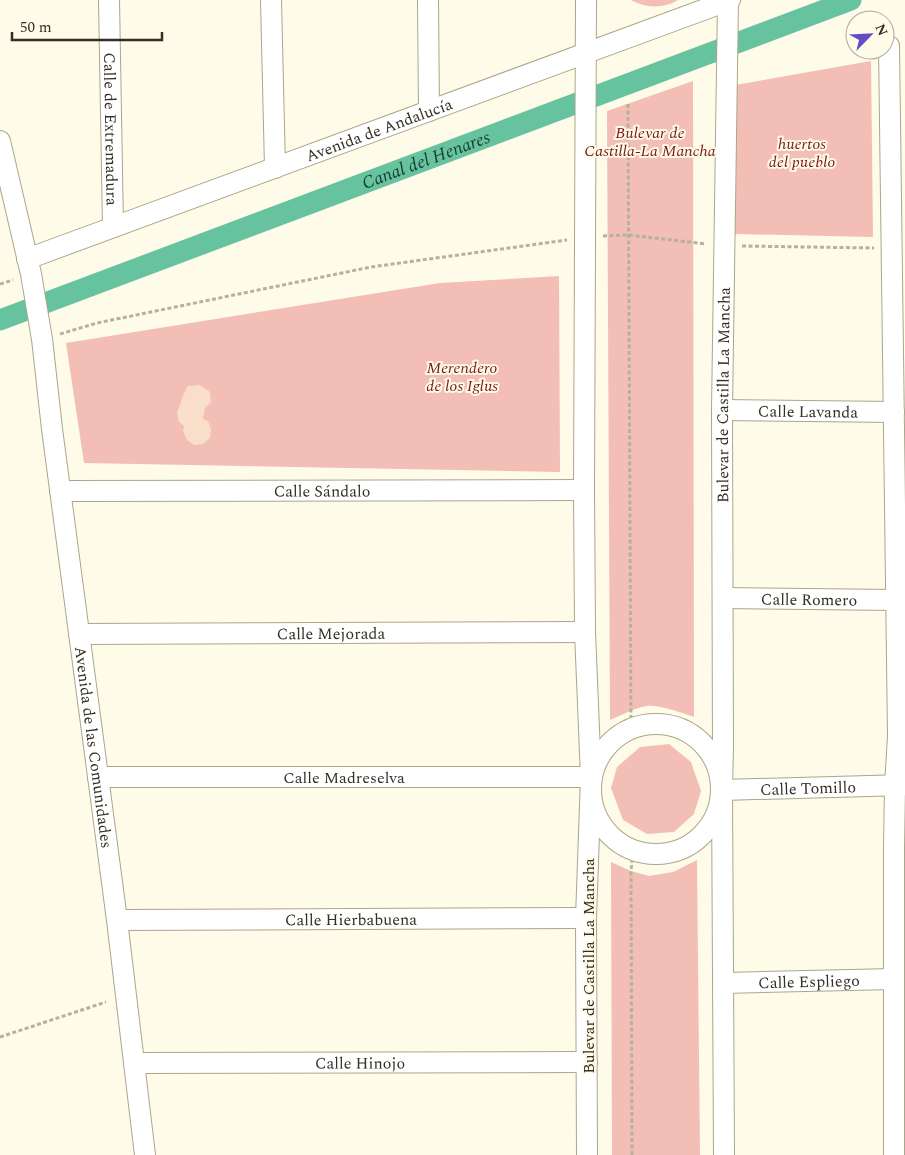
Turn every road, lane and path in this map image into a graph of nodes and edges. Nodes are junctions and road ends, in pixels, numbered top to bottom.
1 (109, 0) edge
2 (271, 0) edge
3 (428, 0) edge
4 (586, 0) edge
5 (728, 1) edge
6 (586, 54) junction
7 (890, 60) edge
8 (628, 104) dead end
9 (429, 111) junction
10 (0, 141) edge
11 (275, 168) junction
12 (113, 227) junction
13 (629, 236) junction
14 (586, 237) junction
15 (896, 239) edge
16 (725, 246) junction
17 (29, 267) junction
18 (42, 339) junction
19 (722, 410) junction
20 (894, 412) junction
21 (584, 490) junction
22 (60, 491) junction
23 (723, 598) junction
24 (896, 600) junction
25 (585, 632) junction
26 (79, 634) junction
27 (631, 729) junction
28 (901, 733) edge
29 (98, 777) junction
30 (591, 777) junction
31 (900, 786) edge
32 (722, 790) junction
33 (633, 849) junction
34 (899, 852) edge
35 (586, 918) junction
36 (117, 920) junction
37 (894, 979) junction
38 (724, 983) junction
39 (126, 996) junction
40 (899, 1015) edge
41 (0, 1037) edge
42 (587, 1062) junction
43 (134, 1063) junction
44 (145, 1155) edge
45 (587, 1155) edge
46 (632, 1155) edge
47 (724, 1155) edge
48 (894, 1155) edge

1 - 12 street, Calle de Extremadura
2 - 11 street
3 - 9 street
4 - 6 street, Bulevar de Castilla La Mancha
5 - 6 street, Avenida de Andalucía
5 - 16 street, Bulevar de Castilla La Mancha
6 - 9 street, Avenida de Andalucía
6 - 14 street, Bulevar de Castilla La Mancha
7 - 15 street
8 - 13 path
9 - 11 street, Avenida de Andalucía
10 - 17 street
11 - 12 street, Avenida de Andalucía
12 - 17 street, Avenida de Andalucía
13 - 14 path
13 - 16 path
13 - 27 path
14 - 18 path
14 - 21 street, Bulevar de Castilla La Mancha
15 - 16 path
15 - 20 street
16 - 19 street, Bulevar de Castilla La Mancha
17 - 18 street, Avenida de las Comunidades
18 - 22 street, Avenida de las Comunidades
19 - 20 street, Calle Lavanda
19 - 23 street, Bulevar de Castilla La Mancha
20 - 24 street
21 - 22 street, Calle Sándalo
21 - 25 street, Bulevar de Castilla La Mancha
22 - 26 street, Avenida de las Comunidades
23 - 24 street, Calle Romero
23 - 32 street, Bulevar de Castilla La Mancha
24 - 28 street
25 - 26 street, Calle Mejorada
25 - 30 street, Bulevar de Castilla La Mancha
26 - 29 street, Avenida de las Comunidades
27 - 30 street, Bulevar de Castilla La Mancha
27 - 32 street, Bulevar de Castilla La Mancha
28 - 31 street
29 - 30 street, Calle Madreselva
29 - 36 street, Avenida de las Comunidades
30 - 33 street, Bulevar de Castilla La Mancha
30 - 35 street, Bulevar de Castilla La Mancha
31 - 32 street, Calle Tomillo
31 - 34 street
32 - 33 street, Bulevar de Castilla La Mancha
32 - 38 street, Bulevar de Castilla La Mancha
33 - 46 path
34 - 37 street
35 - 36 street, Calle Hierbabuena
35 - 42 street, Bulevar de Castilla La Mancha
36 - 39 street, Avenida de las Comunidades
37 - 38 street, Calle Espliego
37 - 40 street
38 - 47 street, Bulevar de Castilla La Mancha
39 - 41 path
39 - 43 street, Avenida de las Comunidades
40 - 48 street
42 - 43 street, Calle Hinojo
42 - 45 street, Bulevar de Castilla La Mancha
43 - 44 street, Avenida de las Comunidades

